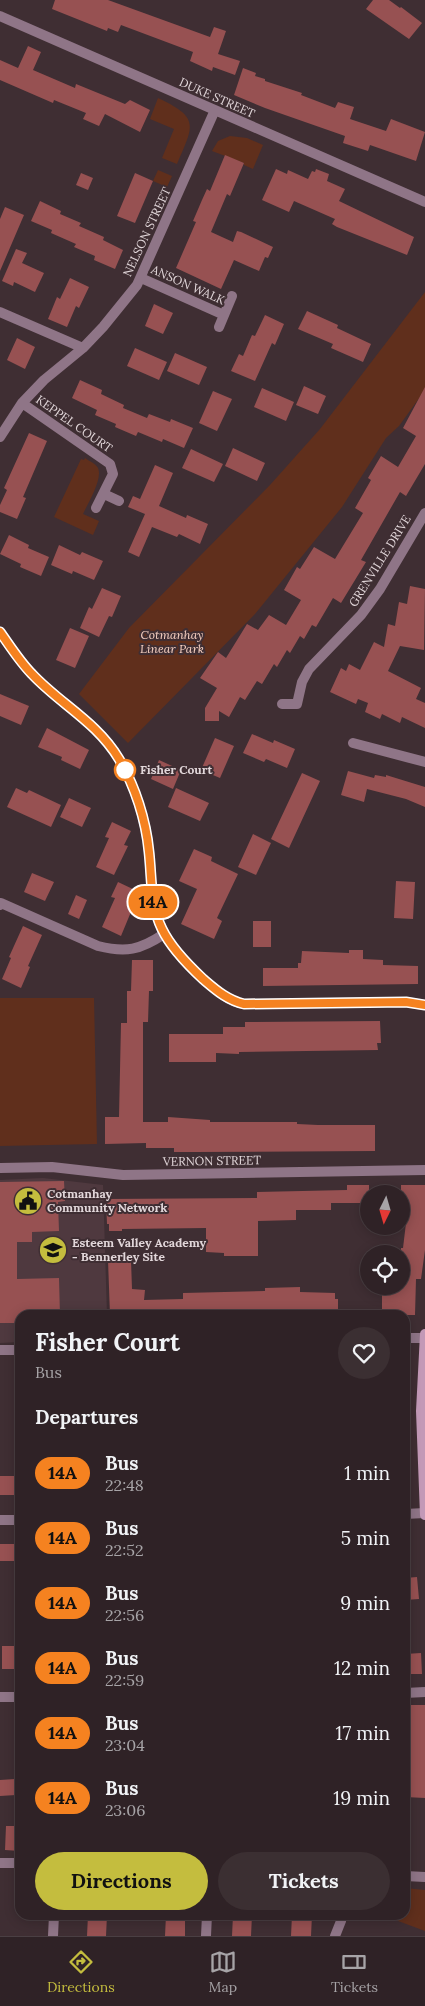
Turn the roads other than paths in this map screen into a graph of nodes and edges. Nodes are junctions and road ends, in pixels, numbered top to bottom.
1 (0, 16) edge
2 (215, 110) junction
3 (425, 202) edge
4 (141, 278) junction
5 (232, 296) dead end
6 (0, 312) edge
7 (224, 315) junction
8 (219, 327) dead end
9 (83, 348) junction
10 (22, 403) junction
11 (0, 437) edge
12 (104, 494) junction
13 (119, 501) dead end
14 (96, 508) dead end
15 (425, 513) edge
16 (0, 632) edge
17 (282, 704) dead end
18 (353, 744) dead end
19 (425, 762) edge
20 (0, 905) edge
21 (164, 934) junction
22 (425, 1005) edge
23 (0, 1168) edge
24 (425, 1170) edge
25 (425, 1336) edge
26 (410, 1338) edge
27 (0, 1350) edge
28 (15, 1350) edge
29 (423, 1411) edge
30 (410, 1514) edge
31 (425, 1514) edge
32 (0, 1520) edge
33 (15, 1520) edge
34 (425, 1692) edge
35 (410, 1693) edge
36 (0, 1697) edge
37 (15, 1697) edge
38 (0, 1863) edge
39 (15, 1863) edge
40 (410, 1876) edge
41 (425, 1877) edge
42 (54, 1920) edge
43 (207, 1920) edge
44 (341, 1921) dead end
45 (53, 1936) edge
46 (206, 1936) edge
47 (334, 1936) edge

1 - 2 street, DUKE STREET
2 - 3 street, DUKE STREET
2 - 4 street, NELSON STREET
4 - 7 street, ANSON WALK
4 - 9 street, NELSON STREET
5 - 7 street, ANSON WALK
6 - 9 street
7 - 8 street, ANSON WALK
9 - 10 street, NELSON STREET
10 - 11 street, NELSON STREET
10 - 12 street, KEPPEL COURT
12 - 13 street
12 - 14 street, KEPPEL COURT
15 - 17 street, GRENVILLE DRIVE
16 - 21 street
18 - 19 street
20 - 21 street
21 - 22 street
23 - 24 street, VERNON STREET
25 - 26 street
25 - 29 street
27 - 28 street
29 - 31 street
30 - 31 street
32 - 33 street
34 - 35 street
36 - 37 street
38 - 39 street
40 - 41 street
42 - 45 street
43 - 46 street
44 - 47 street

